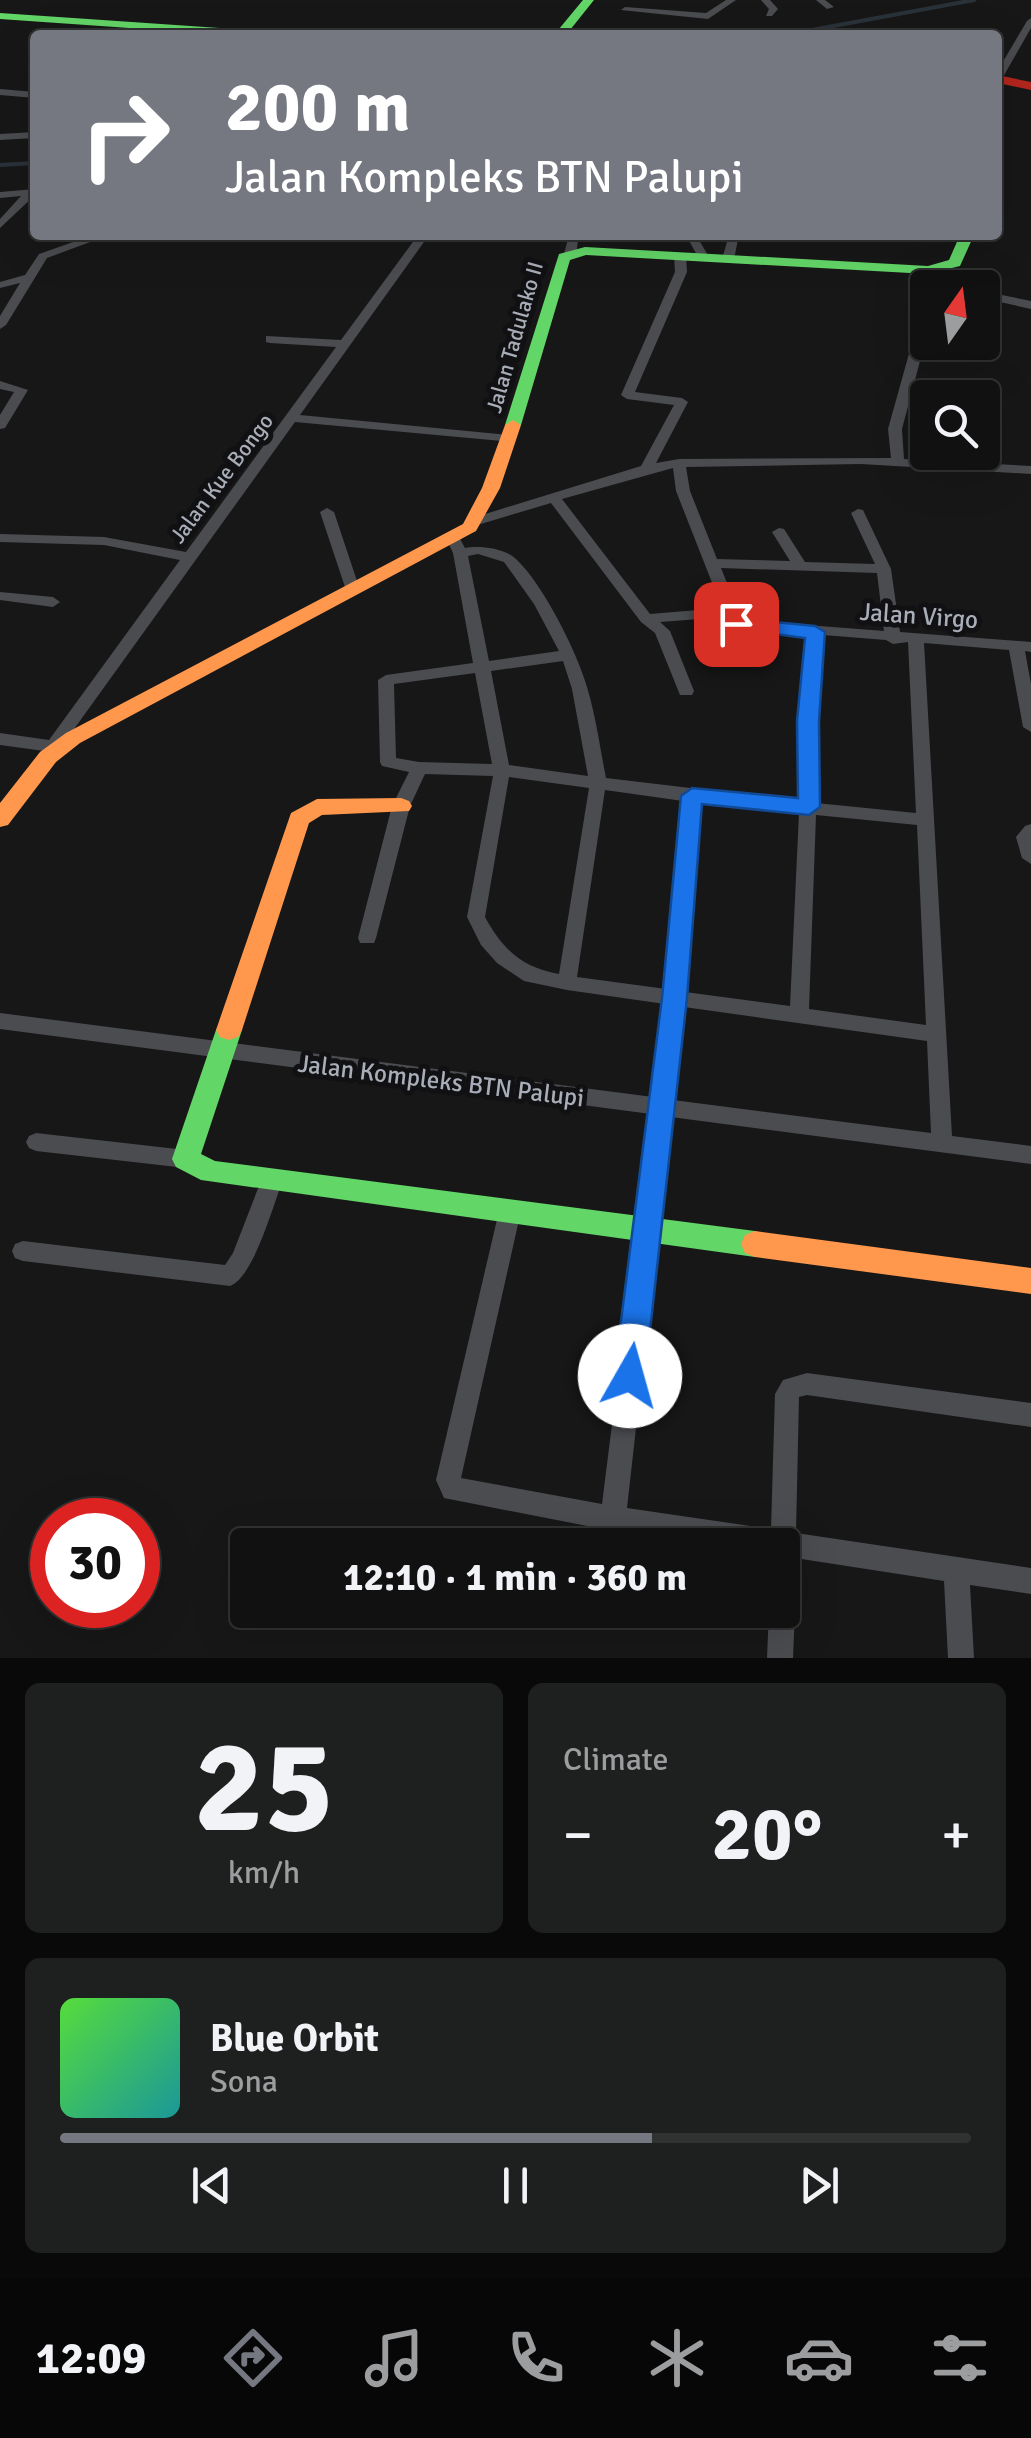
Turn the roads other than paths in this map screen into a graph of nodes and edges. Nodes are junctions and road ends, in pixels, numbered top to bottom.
1 (732, 0) edge
2 (766, 0) edge
3 (820, 0) edge
4 (830, 7) dead end
5 (625, 10) dead end
6 (769, 14) dead end
7 (0, 16) edge
8 (1031, 20) edge
9 (199, 30) edge
10 (1002, 82) edge
11 (1002, 88) edge
12 (1031, 90) edge
13 (0, 92) edge
14 (30, 95) edge
15 (30, 135) edge
16 (0, 137) edge
17 (30, 192) edge
18 (0, 195) edge
19 (30, 195) edge
20 (0, 225) edge
21 (88, 240) edge
22 (420, 240) edge
23 (733, 240) edge
24 (965, 240) edge
25 (572, 244) edge
26 (691, 250) edge
27 (728, 259) junction
28 (950, 270) edge
29 (32, 277) junction
30 (910, 279) edge
31 (0, 285) edge
32 (1000, 298) edge
33 (1031, 305) edge
34 (0, 325) edge
35 (270, 339) dead end
36 (345, 344) junction
37 (914, 360) edge
38 (0, 385) edge
39 (291, 418) junction
40 (0, 425) edge
41 (510, 439) junction
42 (898, 461) junction
43 (679, 463) junction
44 (647, 468) junction
45 (1031, 470) edge
46 (555, 499) junction
47 (328, 512) dead end
48 (858, 513) dead end
49 (474, 522) junction
50 (779, 532) dead end
51 (0, 538) edge
52 (456, 546) junction
53 (187, 557) junction
54 (710, 562) junction
55 (800, 566) junction
56 (884, 570) junction
57 (352, 588) junction
58 (0, 596) edge
59 (53, 602) dead end
60 (729, 612) junction
61 (646, 619) junction
62 (815, 632) junction
63 (894, 639) junction
64 (916, 641) junction
65 (1024, 646) edge
66 (569, 655) junction
67 (484, 665) junction
68 (686, 691) dead end
69 (1030, 716) edge
70 (0, 739) edge
71 (56, 747) junction
72 (419, 768) junction
73 (502, 770) junction
74 (598, 782) junction
75 (692, 796) junction
76 (402, 806) junction
77 (809, 807) junction
78 (0, 819) edge
79 (926, 820) junction
80 (1031, 830) edge
81 (1031, 858) edge
82 (367, 938) dead end
83 (567, 984) junction
84 (675, 998) junction
85 (798, 1015) junction
86 (0, 1021) edge
87 (934, 1034) junction
88 (221, 1052) junction
89 (661, 1108) junction
90 (36, 1142) dead end
91 (942, 1144) junction
92 (1031, 1155) edge
93 (186, 1159) junction
94 (272, 1180) junction
95 (510, 1211) junction
96 (646, 1230) junction
97 (23, 1251) dead end
98 (1031, 1281) edge
99 (1031, 1415) edge
100 (613, 1518) junction
101 (684, 1528) edge
102 (785, 1528) edge
103 (800, 1544) edge
104 (956, 1568) junction
105 (1031, 1581) edge
106 (781, 1628) edge
107 (780, 1658) edge
108 (962, 1658) edge

1 - 5 street
2 - 6 street
3 - 4 street
7 - 9 main road
8 - 10 street
11 - 12 main road
13 - 14 street
15 - 16 street
17 - 18 street
19 - 20 street
21 - 29 street
22 - 36 street, Jalan Kue Bongo
23 - 27 street
24 - 28 main road, Jalan Tadulako II
25 - 26 main road, Jalan Tadulako II
25 - 41 main road, Jalan Tadulako II
26 - 27 main road, Jalan Tadulako II
26 - 44 street
27 - 30 main road, Jalan Tadulako II
29 - 31 street
29 - 34 street
32 - 33 street
35 - 36 street
36 - 39 street, Jalan Kue Bongo
37 - 42 street
38 - 40 street
39 - 41 street
39 - 53 street, Jalan Kue Bongo
41 - 49 main road, Jalan Tadulako II
42 - 43 street
42 - 45 street
43 - 44 street
43 - 54 street
44 - 46 street
46 - 49 street
46 - 61 street
47 - 57 street
48 - 56 street
49 - 52 main road, Jalan Tadulako II
50 - 55 street
51 - 53 street
52 - 57 main road, Jalan Tadulako II
52 - 66 street
52 - 67 street
53 - 71 street, Jalan Kue Bongo
54 - 55 street
54 - 60 street
55 - 56 street
56 - 63 street
57 - 71 main road, Jalan Tadulako II
58 - 59 street
60 - 61 street
60 - 62 street, Jalan Virgo
61 - 68 street
62 - 63 street, Jalan Virgo
62 - 77 street
63 - 64 street, Jalan Virgo
64 - 65 street, Jalan Virgo
64 - 79 street
65 - 69 street
66 - 67 street
66 - 74 street
67 - 72 street
67 - 73 street
70 - 71 street
71 - 78 main road
72 - 73 street
72 - 76 street
73 - 74 street
73 - 83 street
74 - 75 street
74 - 83 street
75 - 77 street
75 - 84 street
76 - 82 street
76 - 88 main road
77 - 79 street
77 - 85 street
79 - 87 street
80 - 81 street
83 - 84 street
84 - 85 street
84 - 89 street
85 - 87 street
86 - 88 street, Jalan Kompleks BTN Palupi
87 - 91 street
88 - 89 street, Jalan Kompleks BTN Palupi
88 - 93 main road
89 - 91 street, Jalan Kompleks BTN Palupi
89 - 96 street
90 - 93 street
91 - 92 street, Jalan Kompleks BTN Palupi
93 - 94 main road
94 - 95 main road
94 - 97 street
95 - 96 main road
95 - 100 street
96 - 98 main road
96 - 100 street
99 - 102 street
100 - 101 street
103 - 104 street
104 - 105 street
104 - 108 street
106 - 107 street

